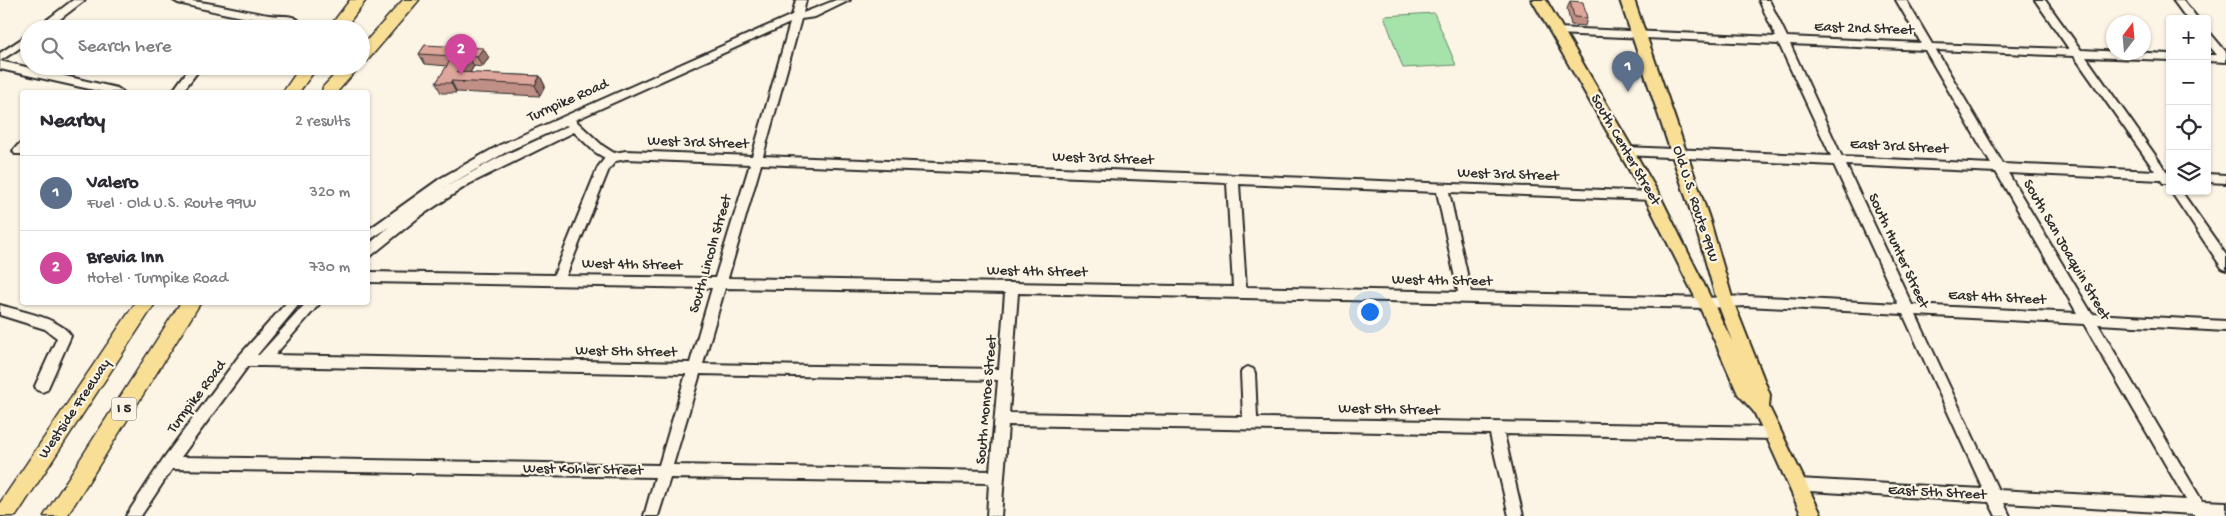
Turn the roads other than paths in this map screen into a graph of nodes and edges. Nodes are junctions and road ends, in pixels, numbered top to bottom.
1 (80, 0) edge
2 (178, 0) edge
3 (351, 0) edge
4 (358, 0) edge
5 (394, 0) edge
6 (412, 0) edge
7 (800, 0) edge
8 (824, 0) edge
9 (845, 0) edge
10 (1539, 0) edge
11 (1627, 0) edge
12 (1764, 0) edge
13 (1901, 0) edge
14 (2040, 0) edge
15 (2178, 0) edge
16 (2190, 15) edge
17 (345, 16) junction
18 (795, 17) junction
19 (52, 20) edge
20 (293, 20) dead end
21 (342, 20) edge
22 (1556, 31) junction
23 (370, 32) edge
24 (1638, 34) junction
25 (1783, 40) junction
26 (2211, 41) edge
27 (20, 44) edge
28 (370, 47) edge
29 (1929, 47) junction
30 (2077, 53) junction
31 (2166, 57) edge
32 (0, 58) edge
33 (2211, 58) edge
34 (2226, 59) edge
35 (0, 65) edge
36 (20, 71) edge
37 (33, 75) edge
38 (190, 75) edge
39 (303, 75) edge
40 (340, 75) edge
41 (344, 75) edge
42 (80, 89) edge
43 (179, 90) edge
44 (292, 90) edge
45 (329, 90) edge
46 (330, 90) edge
47 (572, 123) junction
48 (1626, 151) junction
49 (1679, 153) junction
50 (612, 157) junction
51 (756, 160) junction
52 (1838, 161) junction
53 (2000, 168) junction
54 (2166, 176) edge
55 (2211, 178) edge
56 (1233, 179) junction
57 (2166, 179) edge
58 (2226, 179) edge
59 (1442, 187) junction
60 (2178, 195) edge
61 (1652, 196) junction
62 (370, 234) edge
63 (370, 250) edge
64 (2226, 264) edge
65 (370, 276) edge
66 (558, 280) junction
67 (720, 283) junction
68 (1012, 288) junction
69 (1240, 292) junction
70 (1466, 298) junction
71 (1725, 301) junction
72 (1706, 303) junction
73 (145, 305) edge
74 (190, 305) edge
75 (292, 305) edge
76 (312, 305) edge
77 (1907, 309) junction
78 (0, 310) edge
79 (2087, 318) junction
80 (2226, 326) edge
81 (244, 360) junction
82 (262, 361) junction
83 (694, 369) junction
84 (1248, 373) dead end
85 (1006, 375) junction
86 (42, 386) dead end
87 (1760, 407) junction
88 (1003, 419) junction
89 (1250, 424) junction
90 (1496, 428) junction
91 (1774, 433) junction
92 (168, 463) junction
93 (664, 471) junction
94 (997, 477) junction
95 (1798, 485) junction
96 (1994, 496) junction
97 (2226, 509) edge
98 (2201, 512) edge
99 (4, 516) edge
100 (55, 516) edge
101 (133, 516) edge
102 (651, 516) edge
103 (994, 516) edge
104 (1516, 516) edge
105 (1812, 516) edge
106 (2003, 516) edge

1 - 19 street
2 - 20 street
3 - 17 highway
4 - 17 highway
5 - 23 highway
6 - 28 highway
7 - 18 street, South Lincoln Street
8 - 18 street, Turnpike Road
9 - 18 street, Turnpike Road
10 - 22 main road, South Center Street
11 - 24 main road, Old U.S. Route 99W
12 - 25 street, South Hunter Street
13 - 29 street, South San Joaquin Street
14 - 30 street
15 - 16 street
17 - 21 highway
18 - 47 street, Turnpike Road
18 - 51 street, South Lincoln Street
22 - 24 street, East 2nd Street
22 - 48 main road, South Center Street
24 - 25 street, East 2nd Street
24 - 49 main road, Old U.S. Route 99W
25 - 29 street, East 2nd Street
25 - 52 street, South Hunter Street
26 - 34 street
27 - 32 street
29 - 30 street, East 2nd Street
29 - 53 street, South San Joaquin Street
30 - 31 street, East 2nd Street
30 - 54 street
33 - 34 street
35 - 36 street
37 - 42 street
38 - 43 street
39 - 44 highway
40 - 45 highway
41 - 46 highway
47 - 50 street
47 - 62 street, Turnpike Road
47 - 63 street
48 - 49 street, East 3rd Street
48 - 61 main road, South Center Street
49 - 52 street, East 3rd Street
49 - 71 main road, Old U.S. Route 99W
50 - 51 street, West 3rd Street
50 - 66 street
51 - 56 street, West 3rd Street
51 - 67 street, South Lincoln Street
52 - 53 street, East 3rd Street
52 - 77 street, South Hunter Street
53 - 57 street, East 3rd Street
53 - 79 street, South San Joaquin Street
55 - 58 street
56 - 59 street, West 3rd Street
56 - 69 street
59 - 61 street, West 3rd Street
59 - 70 street
60 - 64 street
61 - 72 main road, South Center Street
65 - 66 street, West 4th Street
66 - 67 street, West 4th Street
67 - 68 street, West 4th Street
67 - 83 street, South Lincoln Street
68 - 69 street, West 4th Street
68 - 85 street, South Monroe Street
69 - 70 street, West 4th Street
70 - 72 street, West 4th Street
71 - 72 street, East 4th Street
71 - 77 street, East 4th Street
71 - 87 main road, Old U.S. Route 99W
72 - 87 main road, Old U.S. Route 99W
73 - 99 highway, Westside Freeway
74 - 100 highway, I 5
75 - 81 street, Turnpike Road
76 - 82 street
77 - 79 street, East 4th Street
77 - 96 street, South Hunter Street
78 - 86 street
79 - 80 street, East 4th Street
79 - 98 street, South San Joaquin Street
81 - 82 street, West 5th Street
81 - 92 street, Turnpike Road
82 - 83 street, West 5th Street
83 - 85 street, West 5th Street
83 - 93 street, South Lincoln Street
84 - 89 street
85 - 88 street, South Monroe Street
87 - 91 main road, Old U.S. Route 99W
88 - 89 street, West 5th Street
88 - 94 street, South Monroe Street
89 - 90 street, West 5th Street
90 - 91 street, West 5th Street
90 - 104 street
91 - 95 main road, Old U.S. Route 99W
92 - 93 street, West Kohler Street
92 - 101 street, Turnpike Road
93 - 94 street, West Kohler Street
93 - 102 street, South Lincoln Street
94 - 103 street, South Monroe Street
95 - 96 street, East 5th Street
95 - 105 main road, Old U.S. Route 99W
96 - 98 street, East 5th Street
96 - 106 street, South Hunter Street
97 - 98 street, East 5th Street

